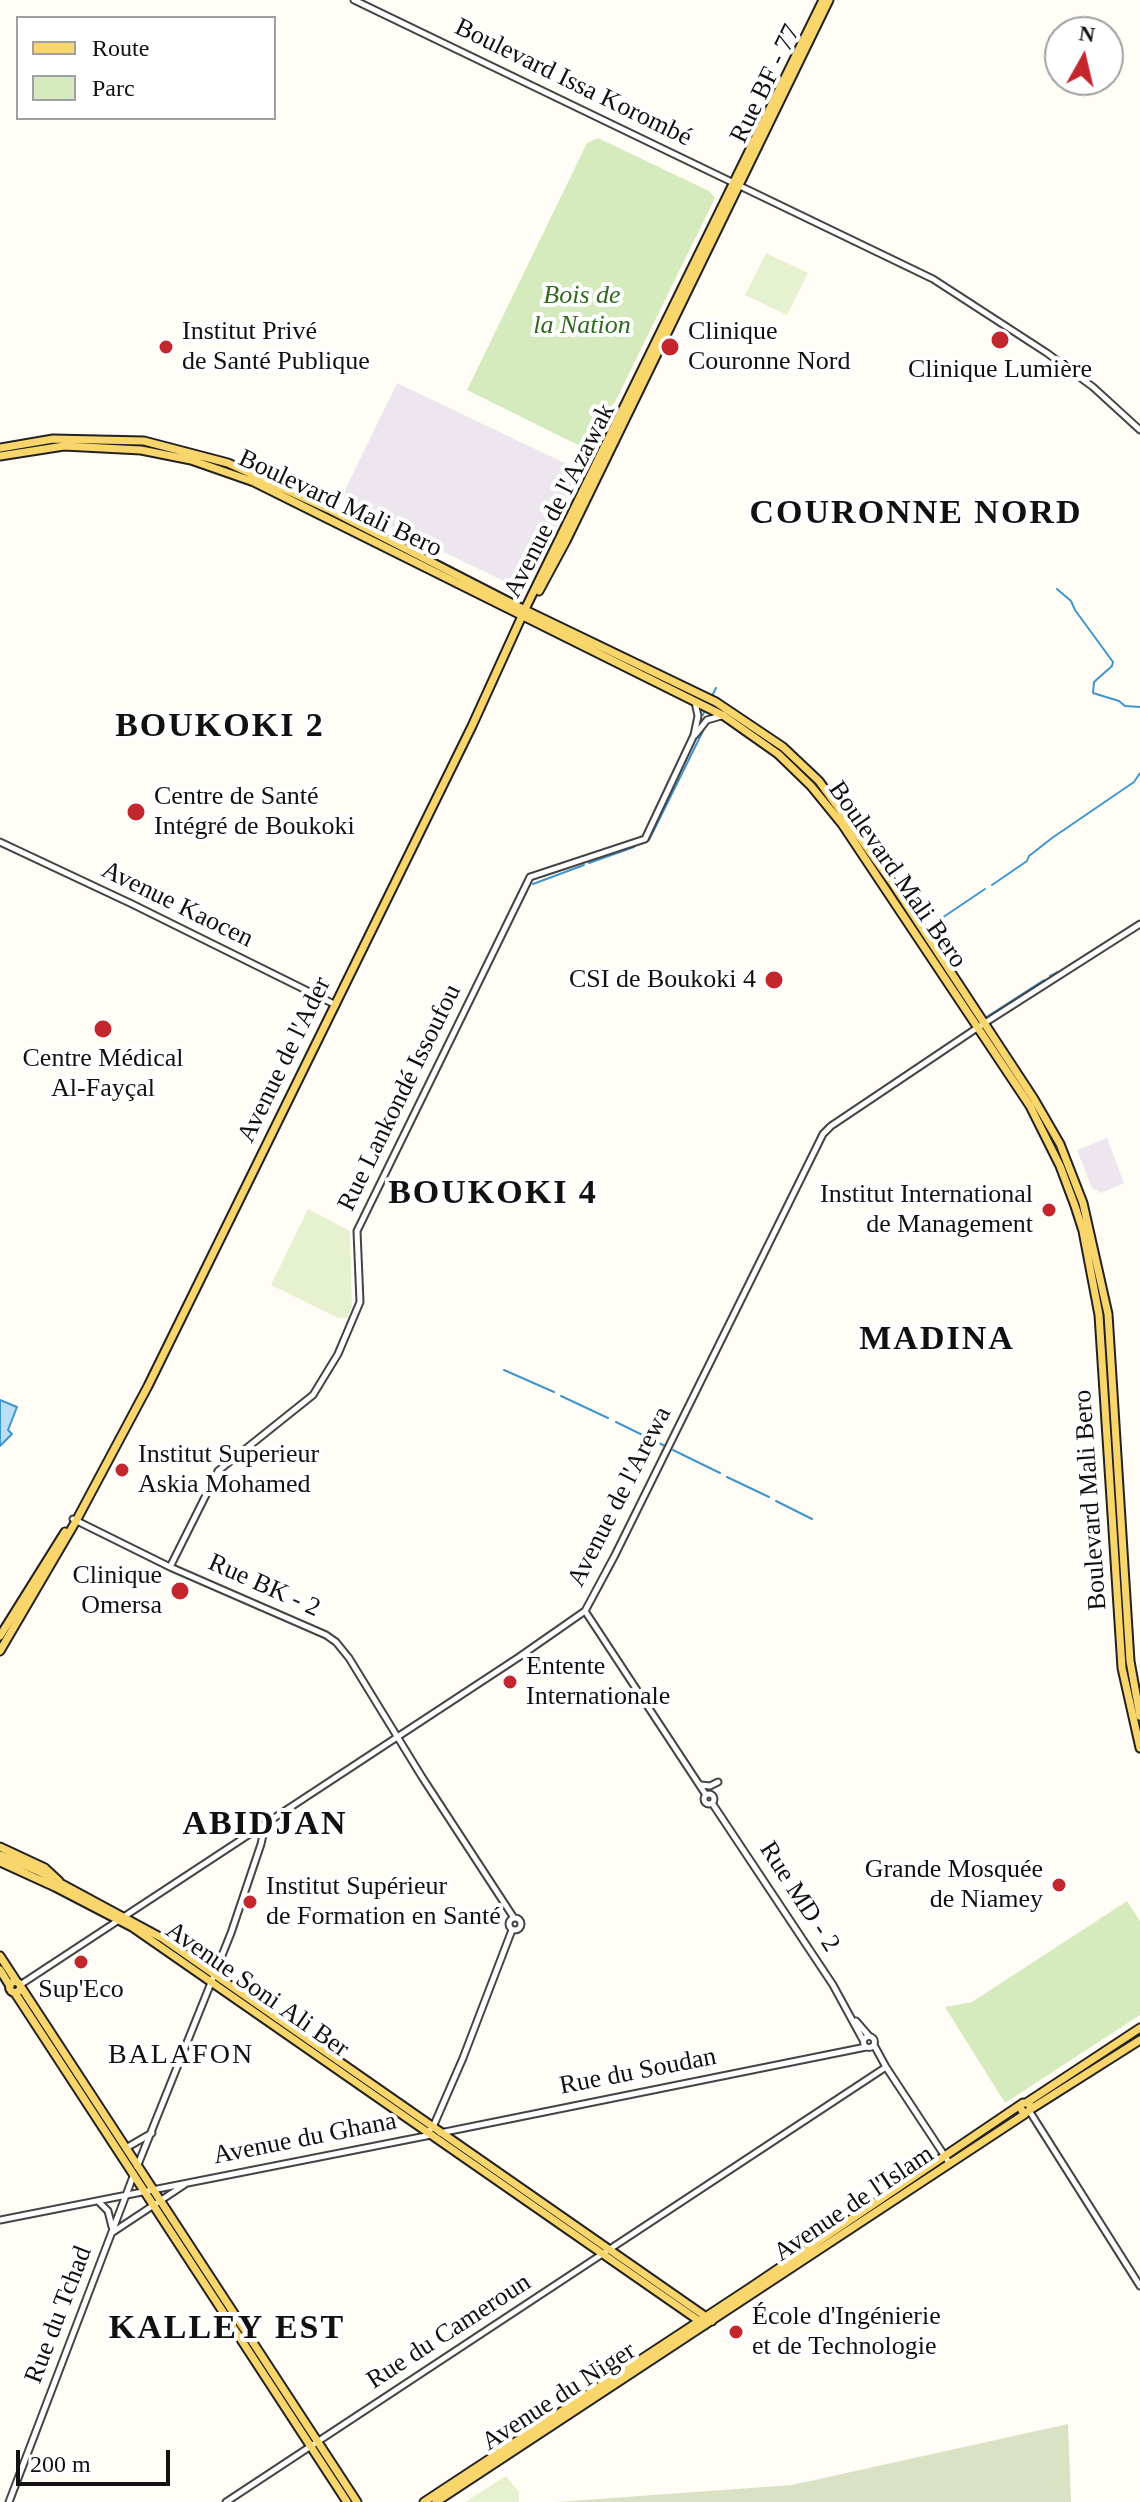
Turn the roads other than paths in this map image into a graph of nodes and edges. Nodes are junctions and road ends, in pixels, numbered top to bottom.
1 (354, 0) edge
2 (823, 0) edge
3 (829, 0) edge
4 (736, 184) junction
5 (1140, 430) edge
6 (0, 448) edge
7 (0, 456) edge
8 (526, 613) junction
9 (695, 701) junction
10 (724, 716) junction
11 (694, 735) junction
12 (0, 842) edge
13 (1140, 924) edge
14 (336, 1005) junction
15 (981, 1026) junction
16 (75, 1519) junction
17 (1117, 1530) junction
18 (170, 1567) junction
19 (585, 1611) junction
20 (0, 1636) edge
21 (0, 1651) edge
22 (1140, 1716) edge
23 (398, 1737) junction
24 (1140, 1748) edge
25 (718, 1782) dead end
26 (700, 1785) junction
27 (265, 1825) junction
28 (0, 1847) edge
29 (0, 1855) edge
30 (0, 1864) edge
31 (57, 1885) junction
32 (121, 1918) junction
33 (514, 1918) junction
34 (512, 1930) junction
35 (0, 1956) edge
36 (0, 1970) edge
37 (213, 1977) junction
38 (16, 1987) junction
39 (1140, 2028) edge
40 (1140, 2040) edge
41 (867, 2043) junction
42 (886, 2067) junction
43 (1027, 2109) junction
44 (152, 2132) junction
45 (433, 2132) junction
46 (122, 2150) junction
47 (948, 2160) junction
48 (135, 2170) junction
49 (186, 2183) junction
50 (149, 2191) junction
51 (126, 2195) junction
52 (98, 2201) junction
53 (157, 2203) junction
54 (0, 2220) edge
55 (112, 2231) junction
56 (606, 2252) junction
57 (1140, 2286) edge
58 (705, 2321) junction
59 (315, 2444) junction
60 (9, 2502) edge
61 (226, 2502) edge
62 (347, 2502) edge
63 (357, 2502) edge
64 (424, 2502) edge
65 (436, 2502) edge

1 - 4 street, Boulevard Issa Korombé
2 - 4 main road, Rue BF - 77
3 - 4 main road, Rue BF - 77
4 - 5 street, Boulevard Issa Korombé
4 - 8 main road, Avenue de l'Azawak
6 - 8 main road, Boulevard Mali Bero
7 - 8 main road, Boulevard Mali Bero
8 - 9 main road, Boulevard Mali Bero
8 - 14 main road, Avenue de l'Ader
8 - 15 main road, Boulevard Mali Bero
9 - 10 main road, Boulevard Mali Bero
9 - 11 street
10 - 11 street
10 - 15 main road, Boulevard Mali Bero
11 - 18 street, Rue Lankondé Issoufou
12 - 14 street, Avenue Kaocen
13 - 15 street, Avenue de l'Arewa
14 - 16 main road, Avenue de l'Ader
15 - 17 main road, Boulevard Mali Bero
15 - 19 street, Avenue de l'Arewa
16 - 18 street, Rue BK - 2
16 - 20 main road, Avenue de l'Ader
16 - 21 main road, Avenue de l'Ader
17 - 22 main road, Boulevard Mali Bero
17 - 24 main road, Boulevard Mali Bero
18 - 23 street, Rue BK - 2
19 - 23 street, Avenue de l'Arewa
19 - 26 street
23 - 27 street, Avenue de l'Arewa
23 - 33 street, Rue BK - 2
25 - 26 street
26 - 41 street, Rue MD - 2
27 - 32 street, Avenue de l'Arewa
27 - 37 street
28 - 31 main road, Avenue Soni Ali Ber
29 - 31 main road, Avenue Soni Ali Ber
30 - 31 main road, Avenue Soni Ali Ber
31 - 32 main road, Avenue Soni Ali Ber
32 - 37 main road, Avenue Soni Ali Ber
32 - 38 street, Avenue de l'Arewa
33 - 34 street
33 - 34 street
34 - 45 street
35 - 38 main road
36 - 38 main road
37 - 44 street
37 - 45 main road, Avenue Soni Ali Ber
38 - 46 main road
39 - 43 main road, Avenue de l'Islam
40 - 43 main road, Avenue de l'Islam
41 - 42 street, Rue MD - 2
41 - 45 street, Rue du Soudan
42 - 47 street, Rue MD - 2
42 - 56 street, Rue du Cameroun
43 - 47 main road, Avenue de l'Islam
43 - 57 street
44 - 46 street
44 - 48 street
45 - 49 street, Avenue du Ghana
45 - 56 main road, Avenue Soni Ali Ber
46 - 48 main road
47 - 58 main road, Avenue de l'Islam
48 - 50 main road
48 - 51 street
49 - 50 street, Avenue du Ghana
49 - 53 street, Avenue du Ghana
50 - 51 street, Avenue du Ghana
50 - 53 main road
51 - 52 street, Avenue du Ghana
51 - 55 street
52 - 54 street, Avenue du Ghana
52 - 55 street
53 - 55 street, Rue du Tchad
53 - 59 main road
55 - 60 street, Rue du Tchad
56 - 58 main road
56 - 59 street, Rue du Cameroun
58 - 64 main road, Avenue du Niger
58 - 65 main road, Avenue du Niger
59 - 61 street, Rue du Cameroun
59 - 62 main road
59 - 63 main road

